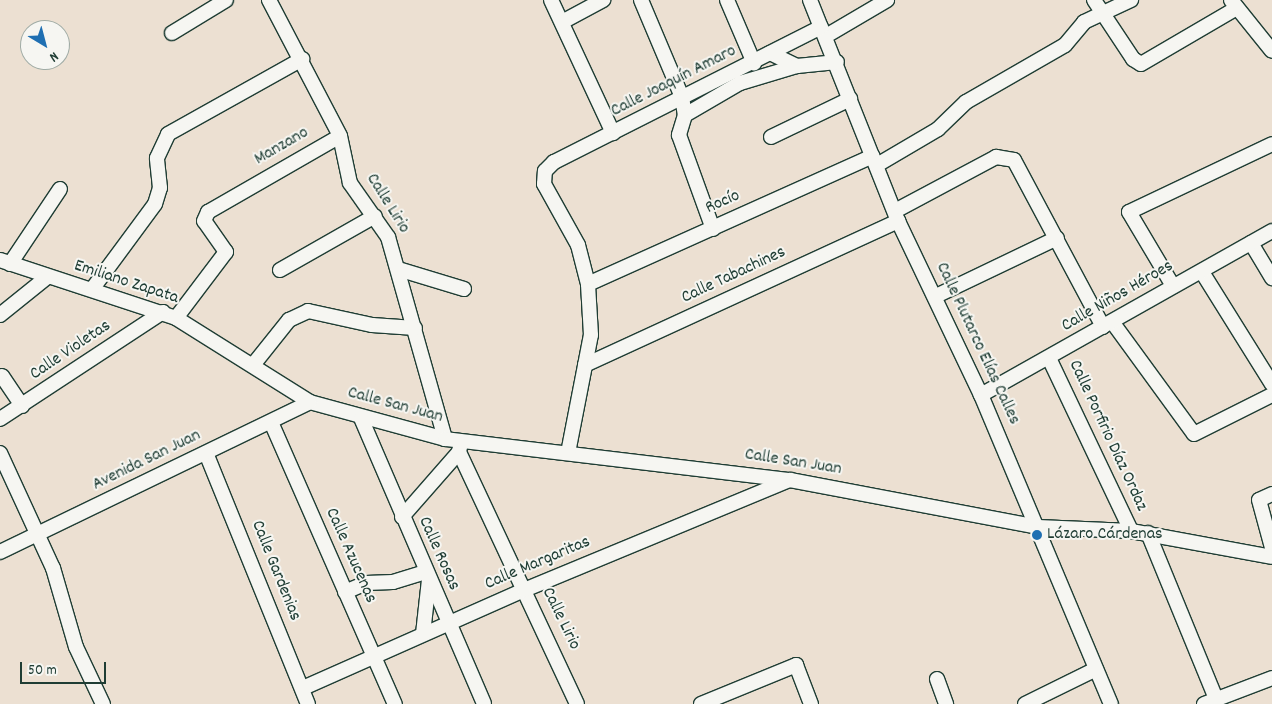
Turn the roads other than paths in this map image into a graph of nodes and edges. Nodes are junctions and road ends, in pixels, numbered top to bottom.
1 (226, 0) edge
2 (269, 0) edge
3 (551, 0) edge
4 (603, 0) edge
5 (641, 0) edge
6 (727, 0) edge
7 (810, 0) edge
8 (887, 0) edge
9 (1094, 0) edge
10 (1131, 0) edge
11 (1234, 4) edge
12 (1103, 14) junction
13 (562, 22) junction
14 (824, 31) junction
15 (172, 33) dead end
16 (1272, 51) edge
17 (770, 53) junction
18 (302, 59) junction
19 (754, 62) junction
20 (836, 62) junction
21 (797, 66) junction
22 (682, 97) junction
23 (850, 99) junction
24 (685, 116) junction
25 (614, 133) junction
26 (340, 136) junction
27 (771, 137) dead end
28 (1272, 144) edge
29 (875, 160) junction
30 (60, 189) dead end
31 (375, 216) junction
32 (897, 216) junction
33 (713, 228) junction
34 (1272, 231) edge
35 (1057, 238) junction
36 (1251, 243) junction
37 (5, 262) edge
38 (398, 269) junction
39 (280, 270) dead end
40 (1202, 272) junction
41 (46, 278) junction
42 (1272, 278) edge
43 (588, 284) junction
44 (1173, 286) junction
45 (93, 288) junction
46 (464, 289) dead end
47 (936, 296) junction
48 (163, 312) junction
49 (0, 315) edge
50 (176, 318) junction
51 (1108, 325) junction
52 (415, 328) junction
53 (1049, 358) junction
54 (253, 365) junction
55 (585, 365) junction
56 (2, 376) dead end
57 (1272, 384) edge
58 (981, 395) junction
59 (1272, 395) edge
60 (310, 402) junction
61 (22, 406) junction
62 (361, 418) junction
63 (0, 420) edge
64 (271, 422) junction
65 (445, 439) junction
66 (460, 447) junction
67 (0, 453) edge
68 (206, 453) junction
69 (568, 453) junction
70 (790, 480) junction
71 (1272, 494) edge
72 (402, 516) junction
73 (1038, 527) junction
74 (1131, 531) junction
75 (1148, 533) junction
76 (38, 534) junction
77 (1272, 548) edge
78 (0, 552) edge
79 (1272, 556) edge
80 (428, 576) junction
81 (524, 590) junction
82 (345, 592) junction
83 (448, 623) junction
84 (423, 634) junction
85 (374, 656) junction
86 (1096, 669) junction
87 (1272, 678) edge
88 (937, 679) dead end
89 (303, 688) junction
90 (1238, 698) edge
91 (1210, 701) edge
92 (103, 704) edge
93 (308, 704) edge
94 (395, 704) edge
95 (484, 704) edge
96 (577, 704) edge
97 (701, 704) edge
98 (811, 704) edge
99 (946, 704) edge
100 (1024, 704) edge
101 (1111, 704) edge

1 - 15 street
2 - 18 street, Calle Lirio
3 - 13 street
4 - 13 street
5 - 22 street
6 - 19 street
7 - 14 street, Calle Plutarco Elías Calles
8 - 14 street, Calle Joaquín Amaro
9 - 12 street
10 - 12 street, Rocío
11 - 12 street
11 - 16 street
12 - 29 street, Rocío
13 - 25 street
14 - 17 street, Calle Joaquín Amaro
14 - 20 street, Calle Plutarco Elías Calles
17 - 19 street, Calle Joaquín Amaro
17 - 21 street
18 - 26 street, Calle Lirio
18 - 45 street
19 - 22 street, Calle Joaquín Amaro
20 - 21 street
20 - 23 street, Calle Plutarco Elías Calles
21 - 24 street
22 - 24 street
22 - 25 street, Calle Joaquín Amaro
23 - 27 street
23 - 29 street, Calle Plutarco Elías Calles
24 - 33 street
25 - 43 street, Calle Joaquín Amaro
26 - 31 street, Calle Lirio
26 - 50 street, Manzano
28 - 44 street
29 - 32 street, Calle Plutarco Elías Calles
29 - 33 street, Rocío
30 - 37 street
31 - 38 street, Calle Lirio
31 - 39 street
32 - 35 street, Calle Tabachines
32 - 47 street, Calle Plutarco Elías Calles
32 - 55 street, Calle Tabachines
33 - 43 street, Rocío
34 - 36 street, Calle Niños Héroes
35 - 47 street
35 - 51 street
36 - 40 street, Calle Niños Héroes
36 - 42 street
37 - 41 street, Emiliano Zapata
38 - 46 street
38 - 52 street, Calle Lirio
40 - 44 street, Calle Niños Héroes
40 - 57 street
41 - 45 street, Emiliano Zapata
41 - 49 street
43 - 55 street
44 - 51 street, Calle Niños Héroes
45 - 48 street, Emiliano Zapata
47 - 58 street, Calle Plutarco Elías Calles
48 - 50 street, Emiliano Zapata
48 - 61 street, Calle Violetas
50 - 54 street, Emiliano Zapata
51 - 53 street, Calle Niños Héroes
51 - 59 street
52 - 54 street
52 - 65 street, Calle Lirio
53 - 58 street, Calle Niños Héroes
53 - 74 street, Calle Porfirio Díaz Ordaz
54 - 60 street, Emiliano Zapata
55 - 69 street
56 - 61 street
58 - 73 street, Calle Plutarco Elías Calles
60 - 62 street, Calle San Juan
60 - 64 street, Avenida San Juan
61 - 63 street, Calle Violetas
62 - 65 street, Calle San Juan
62 - 72 street, Calle Rosas
64 - 68 street, Avenida San Juan
64 - 82 street, Calle Azucenas
65 - 66 street, Calle San Juan
66 - 69 street, Calle San Juan
66 - 72 street
66 - 81 street, Calle Lirio
67 - 76 street
68 - 76 street, Avenida San Juan
68 - 89 street, Calle Gardenias
69 - 70 street, Calle San Juan
70 - 73 street, Calle San Juan
70 - 81 street, Calle Margaritas
71 - 77 street
72 - 80 street, Calle Rosas
73 - 74 street, Calle San Juan
73 - 86 street, Calle Plutarco Elías Calles
74 - 75 street, Calle San Juan
75 - 79 street, Calle San Juan
75 - 91 street
76 - 78 street, Avenida San Juan
76 - 92 street
80 - 82 street
80 - 83 street, Calle Rosas
80 - 84 street
81 - 83 street, Calle Margaritas
81 - 96 street, Calle Lirio
82 - 85 street, Calle Azucenas
83 - 84 street, Calle Margaritas
83 - 95 street, Calle Rosas
84 - 85 street, Calle Margaritas
85 - 89 street, Calle Margaritas
85 - 94 street, Calle Azucenas
86 - 100 street
86 - 101 street, Calle Plutarco Elías Calles
87 - 90 street
88 - 99 street
89 - 93 street, Calle Gardenias
90 - 91 street
97 - 98 street

